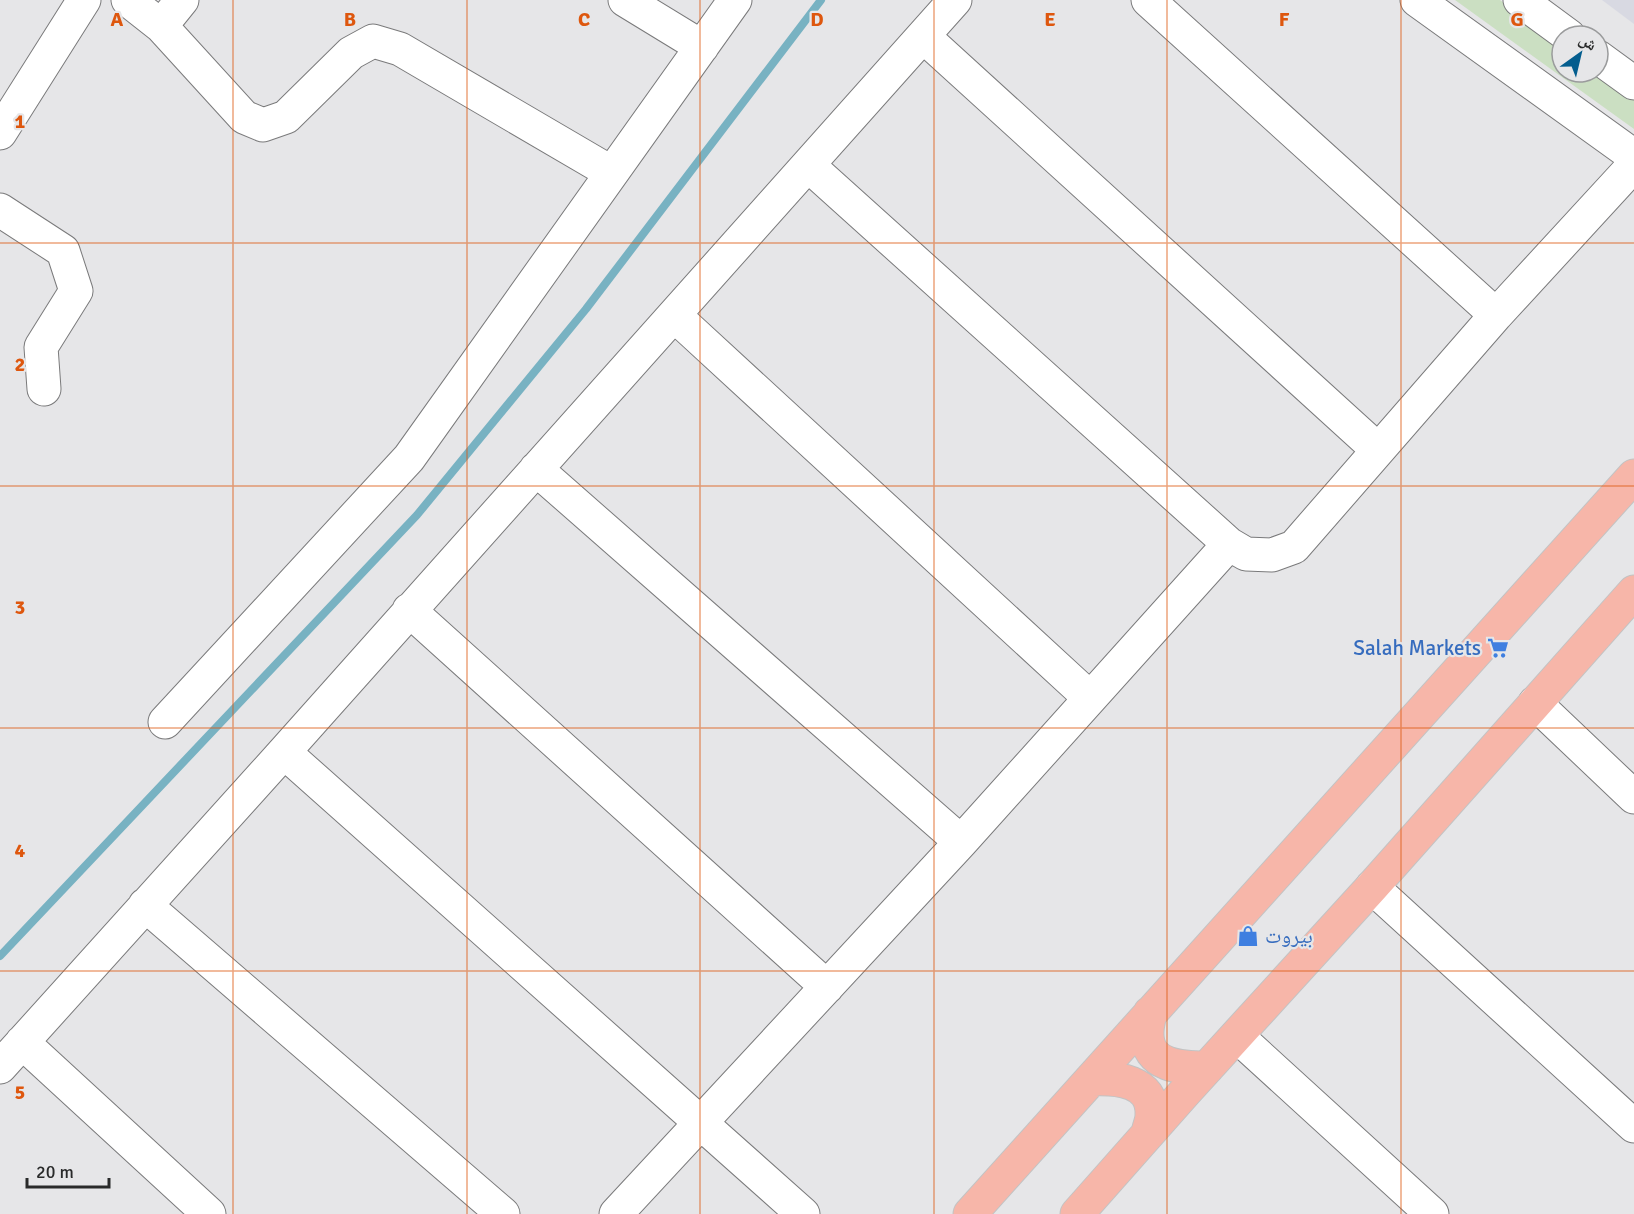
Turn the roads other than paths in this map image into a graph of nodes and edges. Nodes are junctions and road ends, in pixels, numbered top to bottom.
1 (84, 0) edge
2 (128, 0) edge
3 (182, 0) edge
4 (625, 0) edge
5 (735, 0) edge
6 (955, 0) edge
7 (1148, 0) edge
8 (1417, 0) edge
9 (1520, 0) edge
10 (1553, 24) edge
11 (161, 26) junction
12 (923, 36) junction
13 (702, 47) junction
14 (1610, 66) edge
15 (1634, 83) edge
16 (0, 133) edge
17 (1634, 156) edge
18 (808, 165) junction
19 (1634, 165) edge
20 (612, 173) junction
21 (0, 210) edge
22 (674, 315) junction
23 (1496, 315) junction
24 (44, 389) dead end
25 (1378, 450) junction
26 (536, 469) junction
27 (1634, 476) edge
28 (1229, 544) junction
29 (1634, 592) edge
30 (409, 610) junction
31 (1090, 698) junction
32 (1535, 703) junction
33 (165, 722) dead end
34 (284, 752) junction
35 (1634, 797) edge
36 (961, 842) junction
37 (1372, 887) junction
38 (146, 904) junction
39 (827, 987) junction
40 (1150, 1013) junction
41 (1237, 1035) junction
42 (22, 1042) junction
43 (0, 1067) edge
44 (1207, 1068) junction
45 (1092, 1079) junction
46 (700, 1123) junction
47 (1634, 1126) edge
48 (1148, 1133) junction
49 (1081, 1213) edge
50 (209, 1214) edge
51 (503, 1214) edge
52 (616, 1214) edge
53 (803, 1214) edge
54 (970, 1214) edge
55 (1432, 1214) edge

1 - 16 street
2 - 11 street
3 - 11 street
4 - 13 street
5 - 13 street
6 - 12 street
7 - 23 street
8 - 17 street
9 - 10 street
11 - 20 street
12 - 18 street
12 - 25 street
13 - 20 street
14 - 15 street
18 - 22 street
18 - 28 street
19 - 23 street
20 - 33 street
21 - 24 street
22 - 26 street
22 - 31 street
23 - 25 street
25 - 28 street
26 - 30 street
26 - 36 street
27 - 40 main road
28 - 31 street
29 - 32 main road
30 - 34 street
30 - 39 street
31 - 36 street
32 - 35 street
32 - 37 main road
34 - 38 street
34 - 46 street
36 - 39 street
37 - 41 main road
37 - 47 street
38 - 42 street
38 - 51 street
39 - 46 street
40 - 44 main road
40 - 45 main road
41 - 44 main road
41 - 55 street
42 - 43 street
42 - 50 street
44 - 48 main road
45 - 48 main road
45 - 54 main road
46 - 52 street
46 - 53 street
48 - 49 main road

